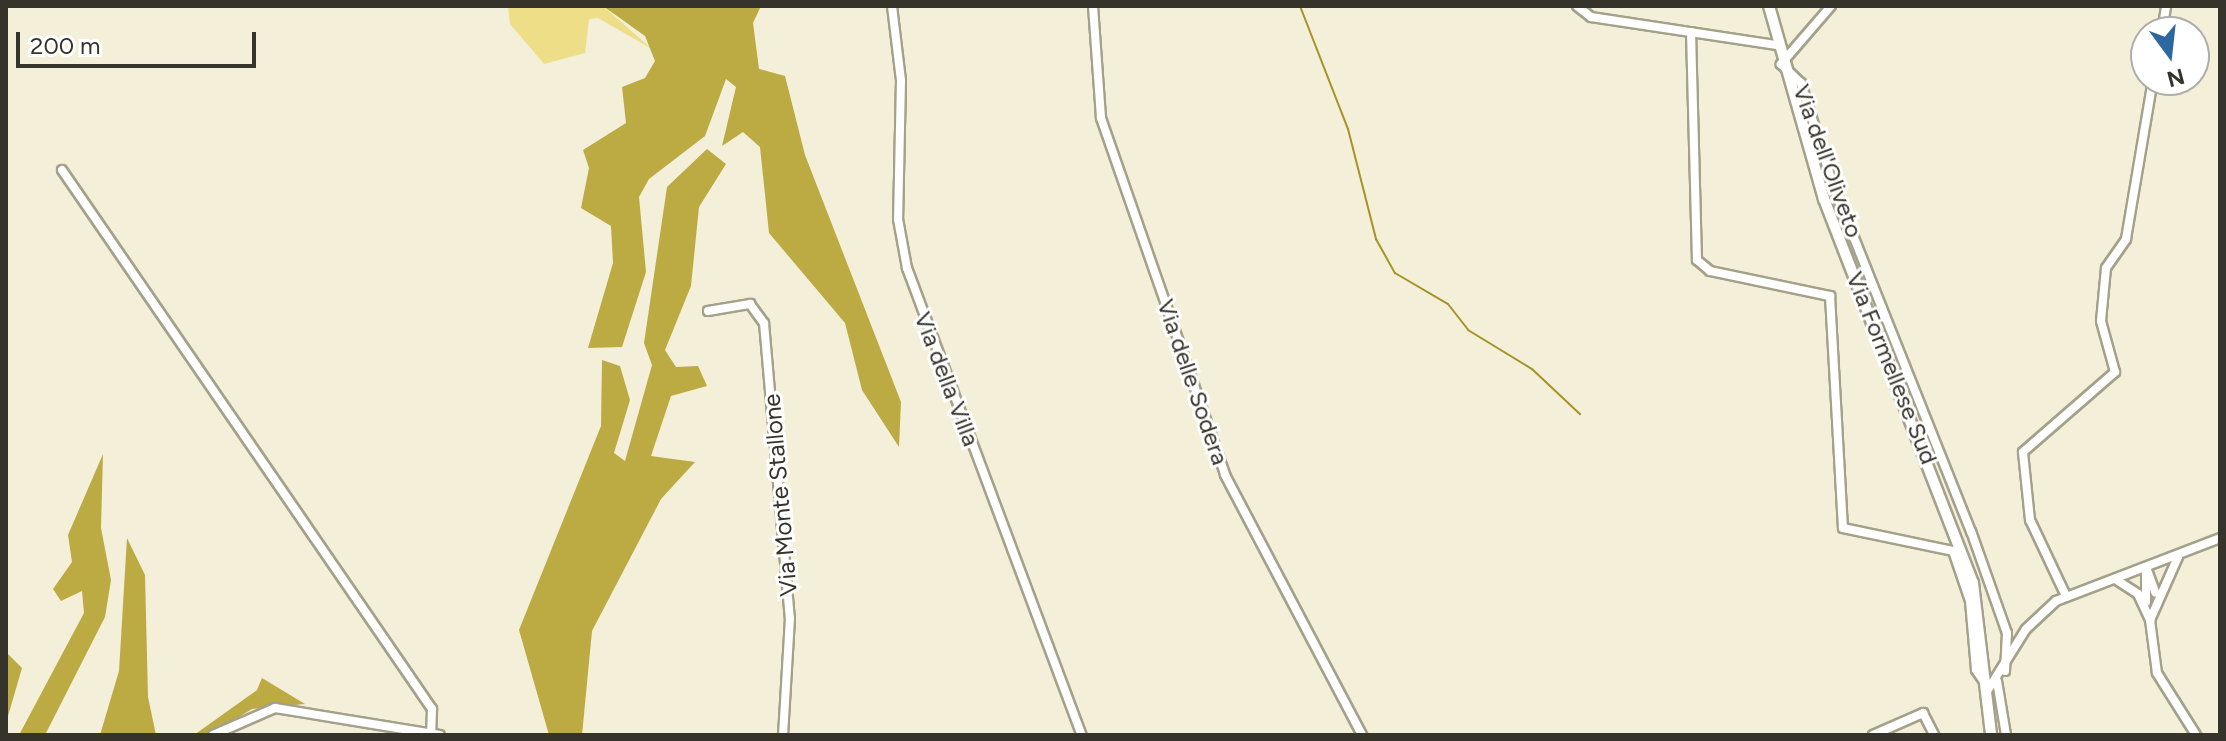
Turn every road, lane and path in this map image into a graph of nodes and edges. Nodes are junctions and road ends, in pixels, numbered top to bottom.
1 (892, 6) edge
2 (1093, 6) edge
3 (1577, 6) edge
4 (1769, 6) edge
5 (1831, 6) edge
6 (1691, 32) junction
7 (1777, 45) junction
8 (1781, 64) junction
9 (2150, 96) edge
10 (62, 170) dead end
11 (708, 311) dead end
12 (2220, 538) edge
13 (2180, 556) junction
14 (2146, 567) junction
15 (2114, 579) junction
16 (2066, 596) junction
17 (2150, 603) junction
18 (2005, 671) junction
19 (1997, 681) junction
20 (1986, 688) junction
21 (435, 734) edge
22 (213, 735) edge
23 (783, 735) edge
24 (1082, 735) edge
25 (1362, 735) edge
26 (1873, 735) edge
27 (1934, 735) edge
28 (1991, 735) edge
29 (2006, 735) edge
30 (2196, 735) edge

1 - 24 street, Via della Villa
2 - 25 street, Via delle Sodera
3 - 6 street
4 - 7 street, Via Formellese Sud
5 - 8 street
6 - 7 street
6 - 20 street
7 - 8 street, Via Formellese Sud
8 - 18 street, Via dell'Oliveto
8 - 20 street, Via Formellese Sud
9 - 16 street
10 - 21 street
11 - 23 street, Via Monte Stallone
12 - 13 street
13 - 14 street
13 - 17 street
14 - 15 street
14 - 17 street
15 - 16 street
15 - 17 street
16 - 18 street
17 - 30 street
18 - 19 street
19 - 20 street
19 - 29 street
20 - 28 street, Via Formellese Sud
21 - 22 street
26 - 27 street

